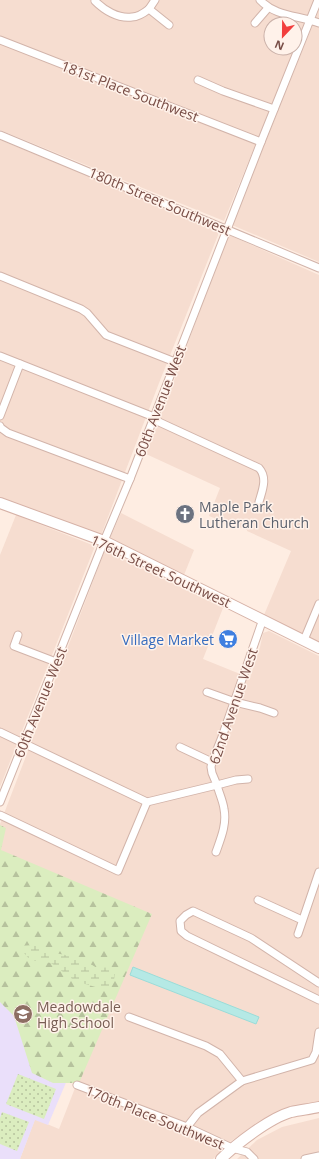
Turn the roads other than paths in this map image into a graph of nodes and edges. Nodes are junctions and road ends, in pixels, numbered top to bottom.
1 (155, 0) edge
2 (260, 0) edge
3 (318, 0) edge
4 (95, 1) dead end
5 (268, 8) junction
6 (149, 9) junction
7 (310, 20) junction
8 (255, 23) dead end
9 (319, 23) edge
10 (169, 25) dead end
11 (0, 40) edge
12 (198, 80) dead end
13 (274, 109) junction
14 (0, 135) edge
15 (261, 142) junction
16 (227, 229) junction
17 (319, 268) edge
18 (0, 276) edge
19 (0, 356) edge
20 (174, 362) junction
21 (20, 364) junction
22 (0, 416) edge
23 (154, 417) junction
24 (0, 426) edge
25 (130, 479) junction
26 (259, 502) dead end
27 (0, 503) edge
28 (104, 541) junction
29 (319, 604) edge
30 (263, 619) junction
31 (18, 635) dead end
32 (304, 640) junction
33 (319, 648) edge
34 (56, 662) junction
35 (207, 692) dead end
36 (235, 702) junction
37 (274, 713) dead end
38 (0, 732) edge
39 (24, 743) junction
40 (180, 747) dead end
41 (212, 762) junction
42 (248, 779) dead end
43 (217, 785) junction
44 (0, 802) edge
45 (147, 802) junction
46 (0, 815) edge
47 (216, 852) dead end
48 (319, 872) edge
49 (258, 900) dead end
50 (302, 920) junction
51 (298, 934) dead end
52 (319, 983) edge
53 (319, 1000) edge
54 (128, 1017) dead end
55 (319, 1032) edge
56 (242, 1081) junction
57 (78, 1085) dead end
58 (319, 1107) edge
59 (187, 1127) junction
60 (232, 1148) junction
61 (319, 1156) edge
62 (220, 1159) edge
63 (254, 1159) edge
64 (305, 1159) edge

1 - 6 street
2 - 5 street
3 - 7 street, 60th Avenue West
4 - 6 street
5 - 7 street
5 - 8 street
6 - 10 street
7 - 9 street
7 - 13 street, 60th Avenue West
11 - 15 street, 181st Place Southwest
12 - 13 street
13 - 15 street, 60th Avenue West
14 - 16 street, 180th Street Southwest
15 - 16 street, 60th Avenue West
16 - 17 street, 180th Street Southwest
16 - 20 street, 60th Avenue West
18 - 20 street
19 - 21 street
20 - 23 street, 60th Avenue West
21 - 22 street
21 - 23 street
23 - 25 street, 60th Avenue West
23 - 26 street
24 - 25 street
25 - 28 street, 60th Avenue West
27 - 28 street, 176th Street Southwest
28 - 30 street, 176th Street Southwest
28 - 34 street, 60th Avenue West
29 - 32 street
30 - 32 street, 176th Street Southwest
30 - 36 street, 62nd Avenue West
31 - 34 street
32 - 33 street, 176th Street Southwest
34 - 39 street, 60th Avenue West
35 - 36 street
36 - 37 street
36 - 41 street, 62nd Avenue West
38 - 39 street
39 - 44 street, 60th Avenue West
39 - 45 street
40 - 41 street
41 - 43 street, 62nd Avenue West
42 - 43 street, 62nd Avenue West
43 - 45 street
43 - 47 street
45 - 46 street
48 - 50 street
49 - 50 street
50 - 51 street
52 - 53 street
54 - 56 street
55 - 56 street
56 - 59 street
57 - 59 street, 170th Place Southwest
58 - 60 street
59 - 60 street, 170th Place Southwest
60 - 62 street
60 - 63 street, 170th Place Southwest
61 - 64 street

